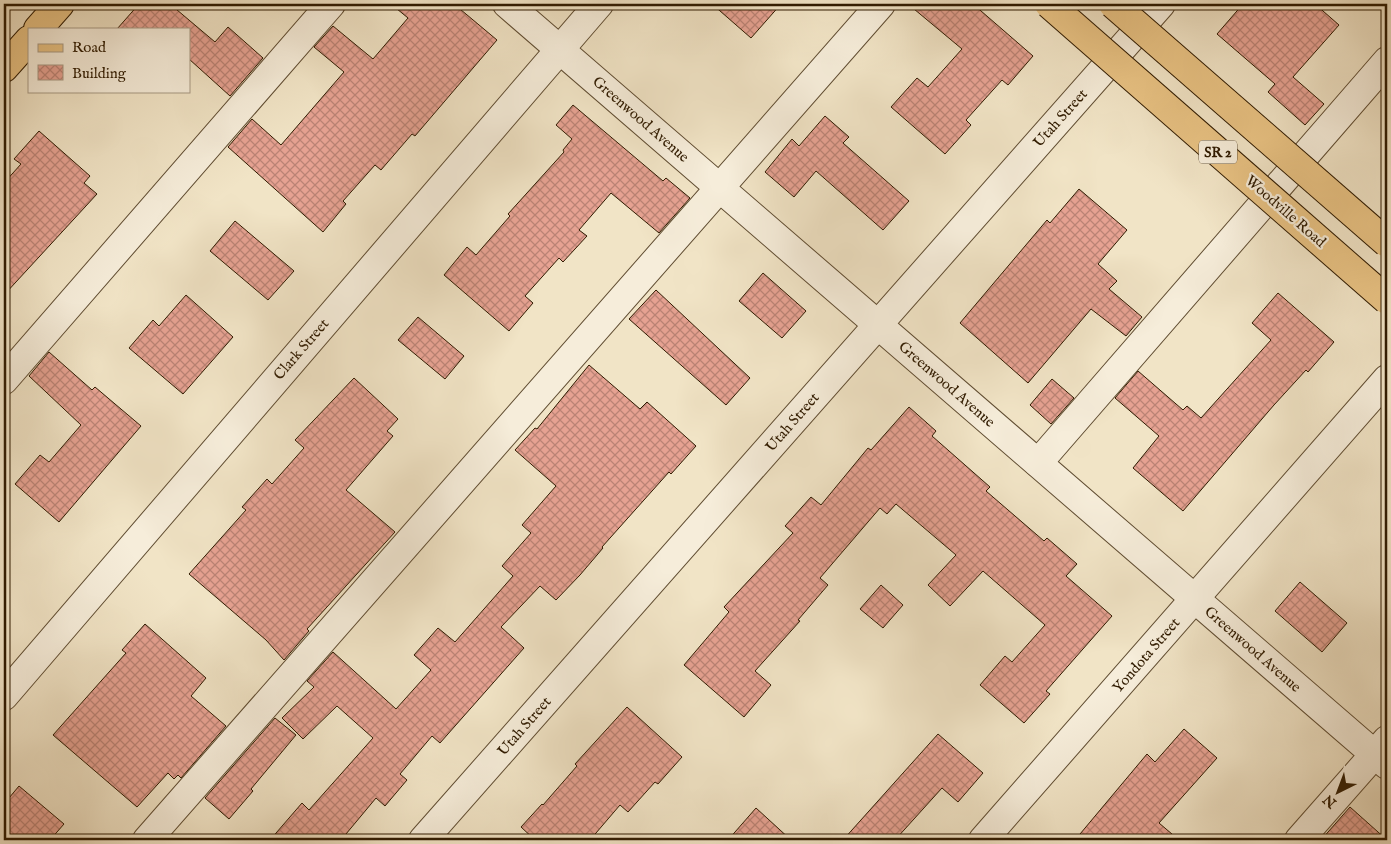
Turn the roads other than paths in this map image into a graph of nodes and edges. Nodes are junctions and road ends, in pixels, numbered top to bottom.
1 (60, 4) edge
2 (331, 4) edge
3 (507, 4) edge
4 (599, 4) edge
5 (881, 4) edge
6 (1049, 4) edge
7 (1113, 4) edge
8 (1161, 4) edge
9 (39, 28) edge
10 (28, 41) edge
11 (559, 49) junction
12 (1387, 61) edge
13 (4, 68) edge
14 (720, 188) junction
15 (1387, 243) edge
16 (1387, 300) edge
17 (878, 324) junction
18 (1387, 379) edge
19 (4, 380) edge
20 (1038, 463) junction
21 (1195, 598) junction
22 (4, 696) edge
23 (1383, 753) edge
24 (147, 840) edge
25 (423, 840) edge
26 (983, 840) edge
27 (1299, 840) edge

1 - 9 main road
2 - 19 street
3 - 11 street, Greenwood Avenue
4 - 11 street, Clark Street
5 - 14 street
6 - 16 main road, Woodville Road / SR 2, bridge
7 - 15 main road, SR 2, bridge
8 - 17 street, Utah Street
10 - 13 main road
11 - 14 street, Greenwood Avenue
11 - 22 street, Clark Street
12 - 20 street
14 - 17 street, Greenwood Avenue
14 - 24 street
17 - 20 street, Greenwood Avenue
17 - 25 street, Utah Street
18 - 21 street, Yondota Street
20 - 21 street, Greenwood Avenue
21 - 23 street, Greenwood Avenue
21 - 26 street, Yondota Street
23 - 27 street

